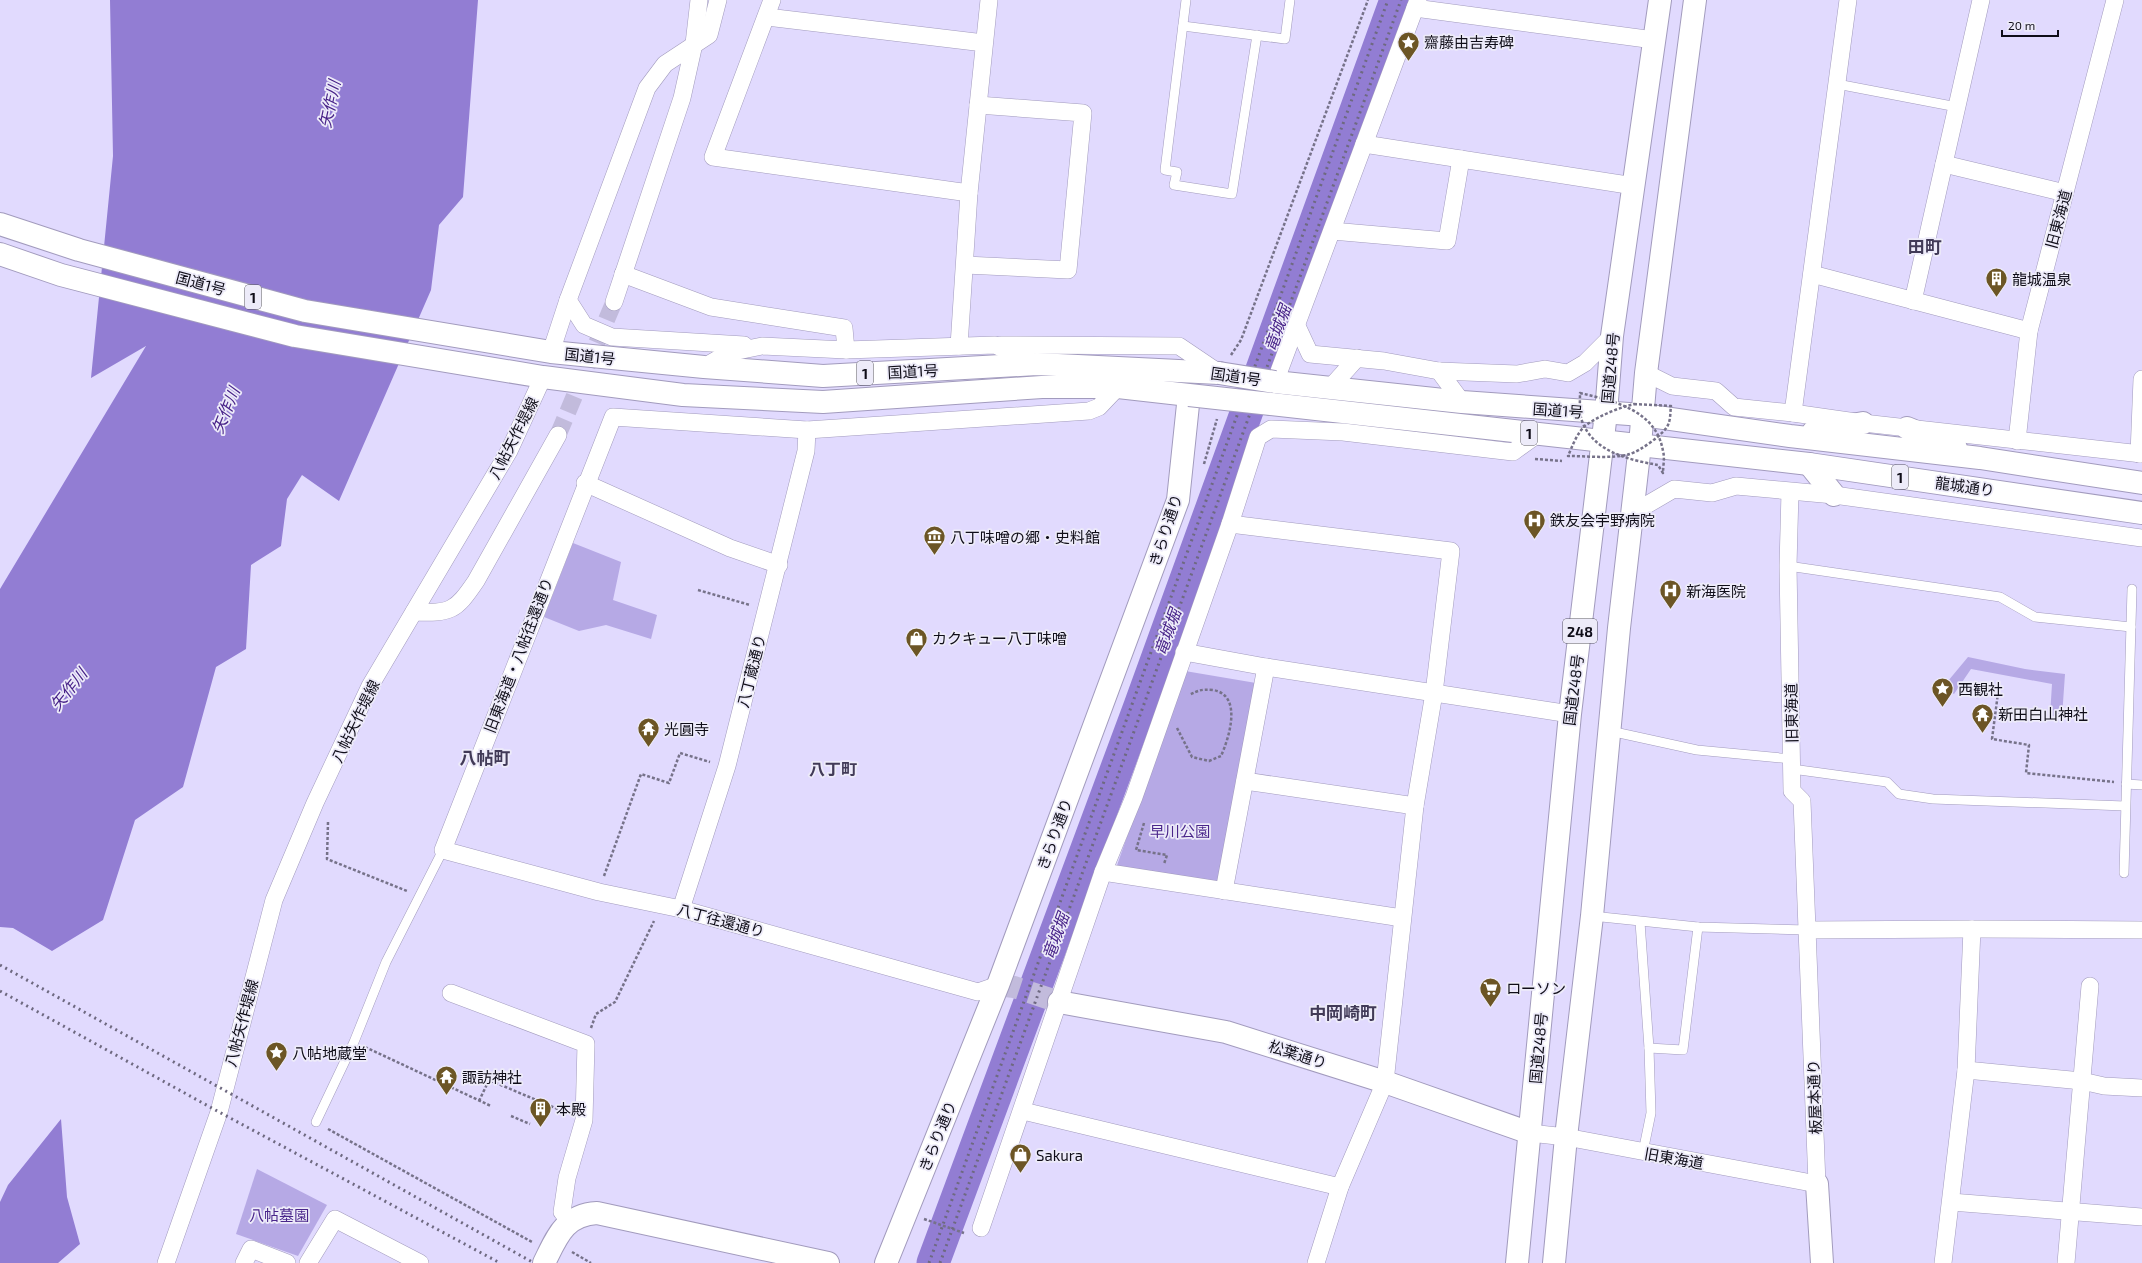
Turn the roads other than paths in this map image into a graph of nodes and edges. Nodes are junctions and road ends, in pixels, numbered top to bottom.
1 (699, 0) edge
2 (718, 0) edge
3 (772, 0) edge
4 (989, 0) edge
5 (1186, 0) edge
6 (1290, 0) edge
7 (1660, 0) edge
8 (1695, 0) edge
9 (1848, 0) edge
10 (1982, 0) edge
11 (2116, 0) edge
12 (1417, 4) edge
13 (767, 18) junction
14 (1183, 26) junction
15 (1257, 35) junction
16 (1654, 40) junction
17 (984, 42) junction
18 (694, 44) junction
19 (1837, 84) junction
20 (978, 105) junction
21 (1957, 107) junction
22 (1364, 144) junction
23 (1461, 159) junction
24 (1944, 164) junction
25 (1634, 186) junction
26 (969, 193) junction
27 (2065, 193) junction
28 (0, 224) edge
29 (1332, 231) junction
30 (0, 254) edge
31 (964, 265) junction
32 (623, 274) junction
33 (1812, 274) junction
34 (568, 300) junction
35 (1912, 301) junction
36 (614, 302) tunnel mouth
37 (1297, 326) junction
38 (2029, 331) junction
39 (1612, 336) junction
40 (995, 345) junction
41 (762, 346) junction
42 (959, 346) junction
43 (846, 350) junction
44 (551, 352) junction
45 (1357, 358) junction
46 (1037, 364) junction
47 (704, 367) junction
48 (1439, 371) junction
49 (1219, 373) junction
50 (1646, 373) junction
51 (543, 377) junction
52 (2142, 379) edge
53 (1275, 382) junction
54 (1118, 387) junction
55 (1330, 388) junction
56 (1190, 395) junction
57 (712, 397) junction
58 (1462, 402) junction
59 (1327, 410) junction
60 (1624, 412) junction
61 (1793, 413) junction
62 (729, 424) junction
63 (1863, 424) junction
64 (1473, 427) junction
65 (1907, 428) junction
66 (807, 430) junction
67 (1343, 432) junction
68 (1538, 434) junction
69 (558, 435) tunnel mouth
70 (1790, 436) junction
71 (1601, 440) junction
72 (1649, 440) junction
73 (2017, 441) junction
74 (1444, 444) junction
75 (2141, 454) edge
76 (1980, 458) junction
77 (1787, 462) joint
78 (1809, 464) junction
79 (585, 483) junction
80 (2142, 483) edge
81 (1790, 492) junction
82 (1834, 495) junction
83 (2142, 513) edge
84 (1631, 514) junction
85 (1230, 524) junction
86 (2142, 538) edge
87 (779, 565) junction
88 (1788, 566) junction
89 (2132, 589) dead end
90 (414, 612) junction
91 (2131, 627) junction
92 (1184, 652) junction
93 (1266, 667) junction
94 (1434, 693) junction
95 (1570, 714) junction
96 (1610, 731) junction
97 (1792, 764) junction
98 (1244, 781) junction
99 (2126, 784) junction
100 (2142, 785) edge
101 (1416, 806) junction
102 (2125, 806) junction
103 (443, 850) junction
104 (1103, 872) junction
105 (2124, 872) dead end
106 (1224, 891) junction
107 (682, 909) junction
108 (1592, 916) junction
109 (1402, 918) junction
110 (1640, 922) junction
111 (1698, 927) junction
112 (1972, 928) junction
113 (1808, 930) junction
114 (2142, 930) edge
115 (998, 985) junction
116 (2090, 986) dead end
117 (451, 993) dead end
118 (1059, 1002) junction
119 (1649, 1048) junction
120 (1966, 1070) junction
121 (2082, 1081) junction
122 (1385, 1082) junction
123 (2142, 1088) edge
124 (1023, 1111) junction
125 (316, 1122) road end
126 (1530, 1133) junction
127 (1566, 1137) junction
128 (1643, 1152) junction
129 (1817, 1184) junction
130 (1340, 1187) junction
131 (1951, 1202) junction
132 (2072, 1211) junction
133 (2142, 1217) edge
134 (570, 1220) junction
135 (974, 1231) road end
136 (540, 1254) edge
137 (166, 1263) edge
138 (244, 1263) edge
139 (287, 1263) edge
140 (308, 1263) edge
141 (420, 1263) edge
142 (828, 1263) edge
143 (886, 1263) edge
144 (1316, 1263) edge
145 (1517, 1263) edge
146 (1554, 1263) edge
147 (1822, 1263) edge
148 (1943, 1263) edge
149 (2066, 1263) edge

1 - 18 street
2 - 18 street
3 - 13 street
4 - 17 street
5 - 14 lane
6 - 15 lane
7 - 16 main road, 国道248号 / 248
8 - 50 main road, 国道248号 / 248
9 - 19 street
10 - 21 street
11 - 27 street, 旧東海道
12 - 16 street
12 - 22 street
13 - 17 street
13 - 26 street
14 - 15 lane
14 - 15 lane
16 - 25 main road, 国道248号 / 248
17 - 20 street
18 - 32 street
18 - 34 street
19 - 21 lane
19 - 33 street
20 - 26 street
20 - 31 street
21 - 24 street
22 - 23 street
22 - 29 street
23 - 25 street
23 - 29 street
24 - 27 street
24 - 35 street
25 - 39 main road, 国道248号 / 248
26 - 31 street
27 - 38 street, 旧東海道
28 - 44 main road, 国道1号 / 1
29 - 37 street
30 - 51 main road, 国道1号 / 1
31 - 42 street
32 - 36 street
32 - 43 street
33 - 35 street
33 - 61 street
34 - 41 street
34 - 44 street
35 - 38 street
37 - 45 street
37 - 53 street
38 - 73 street, 旧東海道
39 - 48 street
39 - 60 main road, 国道248号 / 248
40 - 42 street
40 - 46 street
40 - 49 street
41 - 43 street
41 - 47 street
42 - 43 street
44 - 47 main road, 国道1号 / 1
45 - 48 street
45 - 55 street
46 - 47 main road, 国道1号 / 1
46 - 49 main road, 国道1号 / 1
48 - 58 street
49 - 53 main road, 国道1号 / 1, bridge
50 - 60 main road, 国道248号 / 248
50 - 61 street
51 - 57 main road, 国道1号 / 1
51 - 90 street, 八帖矢作堤線
52 - 75 street
53 - 55 main road, 国道1号 / 1
54 - 56 main road, 国道1号 / 1
54 - 57 main road, 国道1号 / 1
54 - 66 street
55 - 58 main road, 国道1号 / 1
56 - 59 main road, 国道1号 / 1, bridge
56 - 115 main road, きらり通り
57 - 62 street
58 - 60 main road, 国道1号 / 1
59 - 64 main road, 国道1号 / 1
59 - 67 street
60 - 70 main road, 国道1号 / 1
60 - 71 main road, 国道248号 / 248
60 - 72 main road, 国道248号 / 248
61 - 63 street
62 - 66 street
62 - 79 street
63 - 65 street
63 - 70 main road
64 - 68 main road, 国道1号 / 1
64 - 74 street
65 - 73 street
65 - 76 main road
66 - 87 street, 八丁蔵通り
67 - 74 street
67 - 85 street
68 - 71 main road, 国道1号 / 1
68 - 74 street
69 - 90 street
70 - 76 main road, 龍城通り / 1
71 - 72 main road, 国道1号 / 1
71 - 95 main road, 国道248号 / 248
72 - 77 main road, 国道1号 / 1
72 - 84 main road, 国道248号 / 248
73 - 75 street
76 - 80 main road, 龍城通り / 1
77 - 78 main road, 龍城通り / 1
78 - 82 main road
78 - 83 main road, 龍城通り / 1
79 - 87 street
79 - 103 street, 旧東海道・八帖往還通り
81 - 82 street
81 - 84 street
81 - 88 street, 旧東海道
82 - 86 street
84 - 96 main road, 国道248号 / 248
85 - 92 street
85 - 94 street
87 - 107 street, 八丁蔵通り
88 - 91 lane
88 - 97 street, 旧東海道
89 - 91 lane
90 - 137 street, 八帖矢作堤線
91 - 99 lane
92 - 93 street
92 - 104 street
93 - 94 street
93 - 98 street
94 - 95 street
94 - 101 street
95 - 126 main road, 国道248号 / 248
96 - 97 lane
96 - 108 main road, 国道248号 / 248
97 - 102 lane
97 - 113 street, 旧東海道
98 - 101 street
98 - 106 street
99 - 100 lane
99 - 102 lane
101 - 109 street
102 - 105 lane
103 - 107 street, 八丁往還通り
103 - 125 lane
104 - 106 street
104 - 118 street
106 - 109 street
107 - 115 street, 八丁往還通り
108 - 110 lane
108 - 127 main road, 国道248号 / 248
109 - 122 street
110 - 111 lane
110 - 119 lane
111 - 113 lane
111 - 119 lane
112 - 113 street
112 - 114 street
112 - 120 street
113 - 129 street, 板屋本通り
115 - 143 main road, きらり通り
116 - 121 street
117 - 134 street
118 - 122 main road, 松葉通り
118 - 124 street
119 - 128 lane
120 - 121 street
120 - 131 street
121 - 123 street
121 - 132 street
122 - 126 main road, 松葉通り
122 - 130 street
124 - 130 street
124 - 135 street
126 - 127 street, 旧東海道
126 - 145 main road, 国道248号 / 248
127 - 128 street, 旧東海道
127 - 146 main road, 国道248号 / 248
128 - 129 street, 旧東海道
129 - 147 main road, 板屋本通り
130 - 144 street
131 - 132 street
131 - 148 street
132 - 133 street
132 - 149 street
134 - 136 main road
134 - 142 main road
138 - 139 street
140 - 141 street

